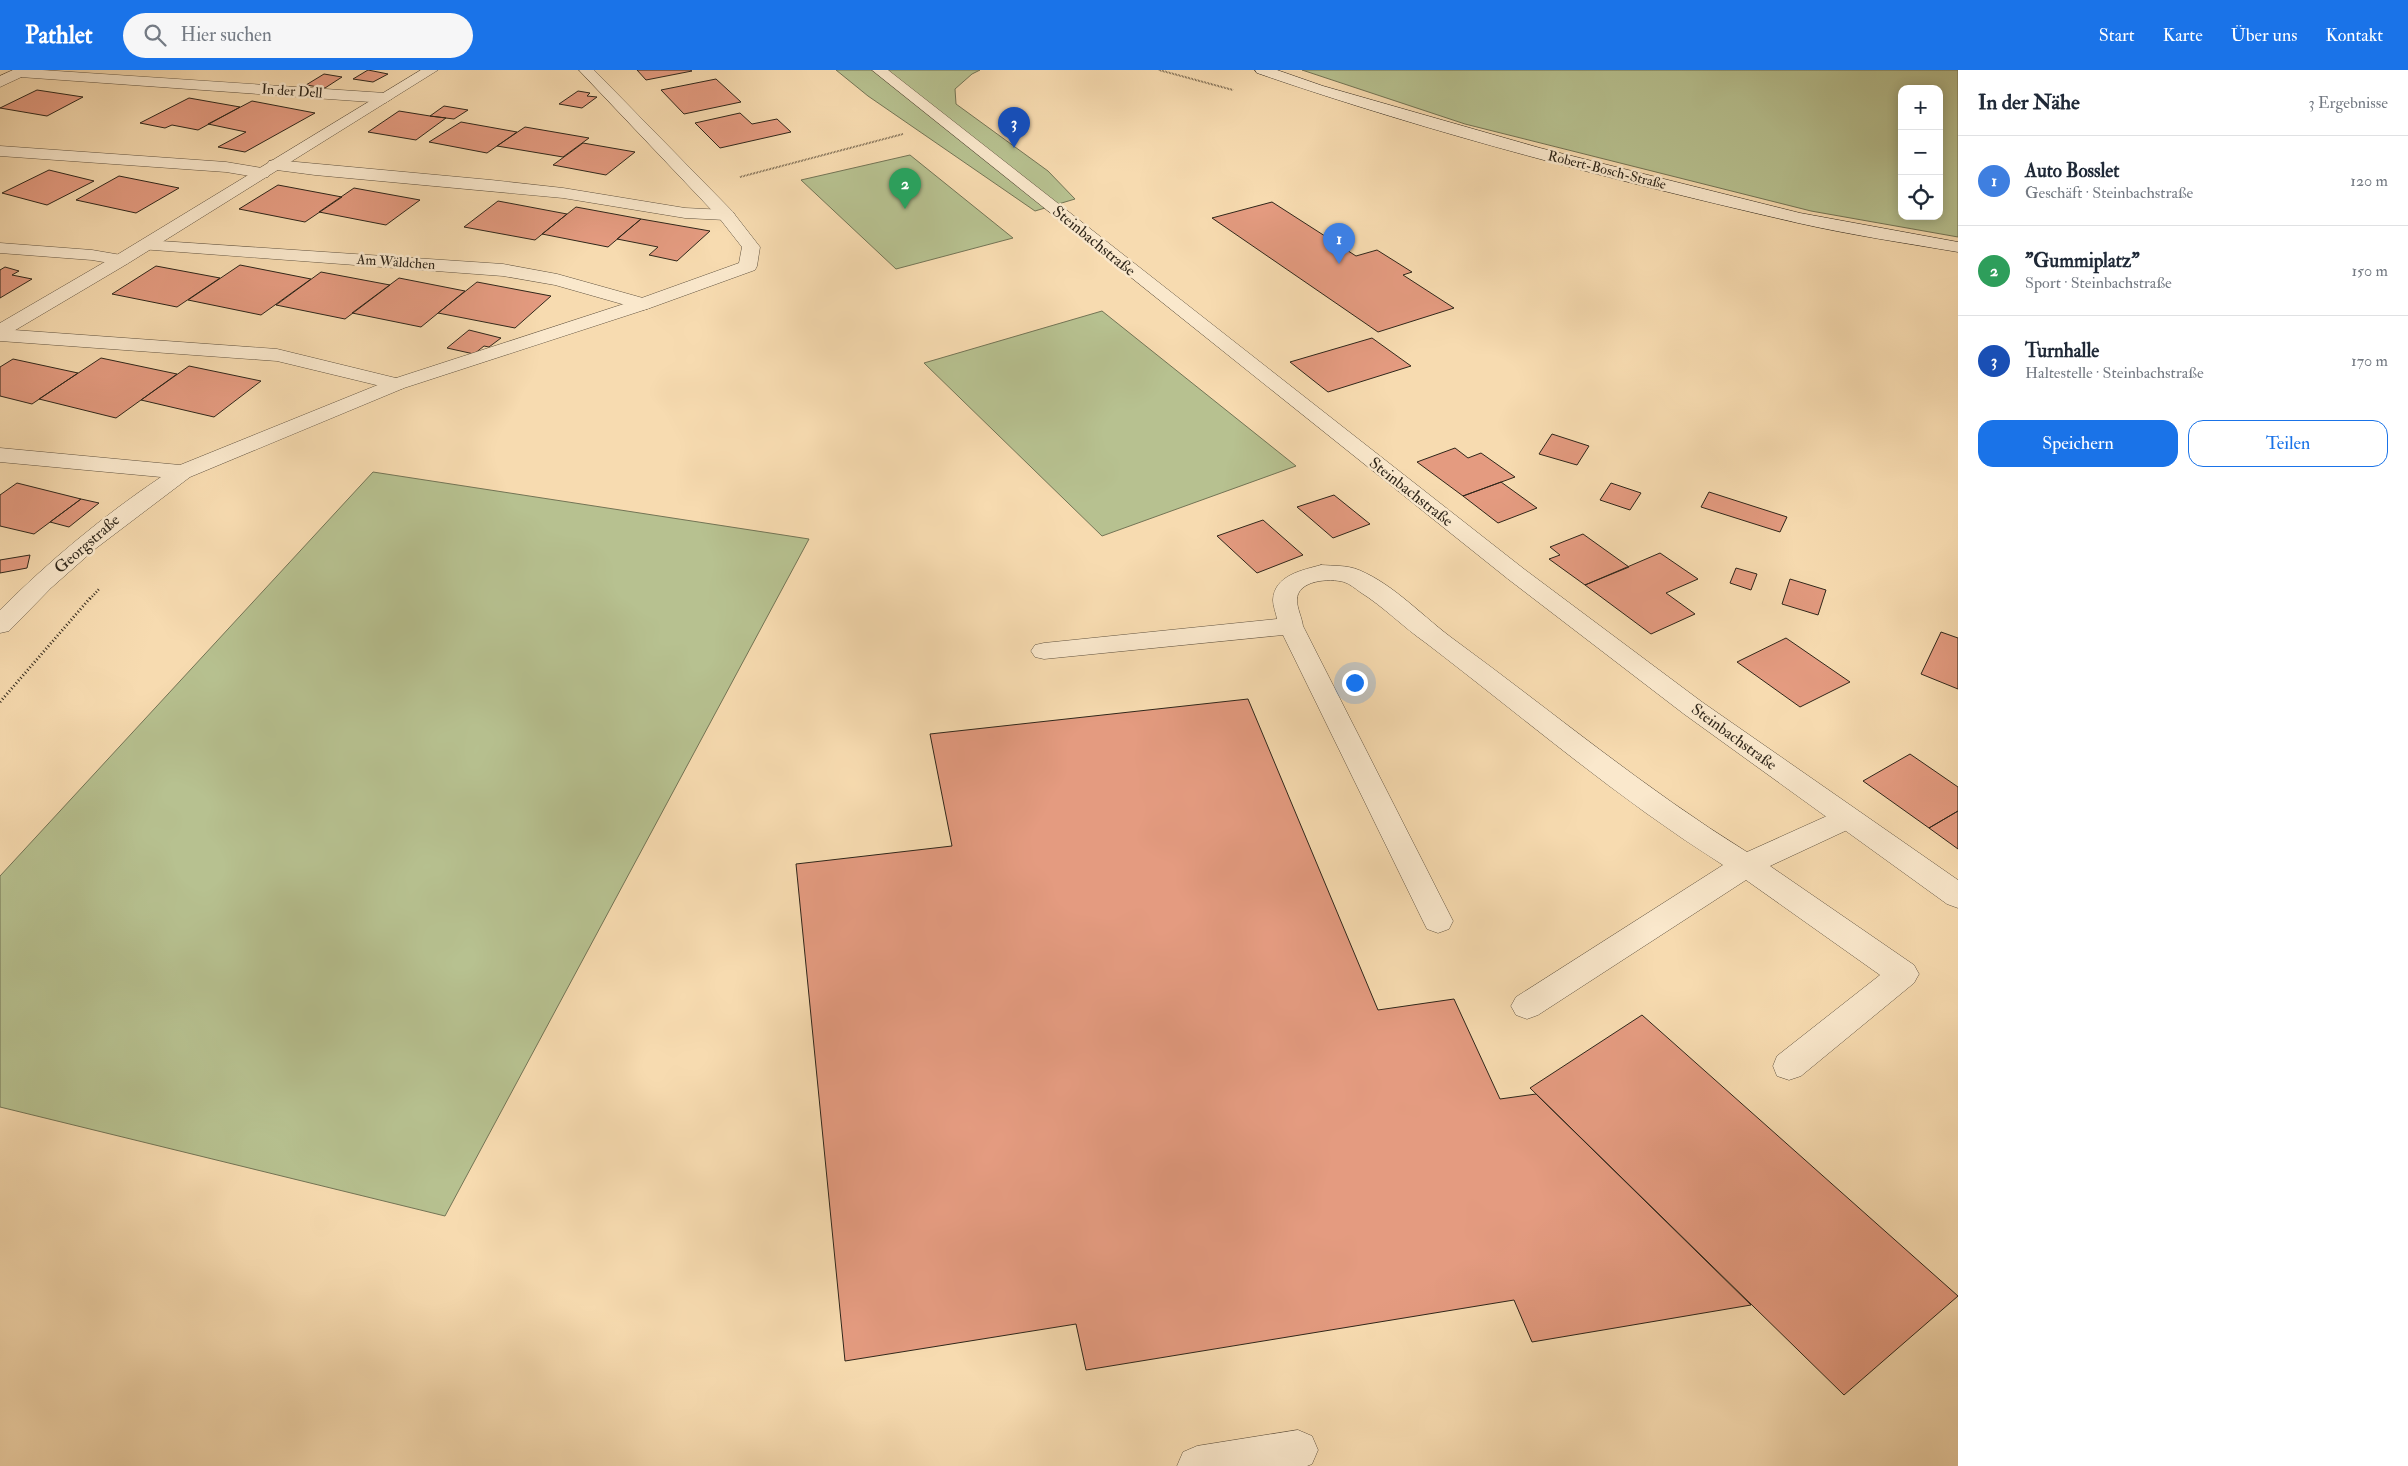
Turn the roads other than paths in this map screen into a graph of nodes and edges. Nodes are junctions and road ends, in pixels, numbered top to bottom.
1 (431, 70) edge
2 (586, 70) edge
3 (879, 70) edge
4 (1262, 70) edge
5 (22, 71) edge
6 (0, 82) edge
7 (385, 98) junction
8 (0, 151) edge
9 (269, 169) junction
10 (726, 215) junction
11 (146, 245) junction
12 (1958, 247) edge
13 (0, 248) edge
14 (121, 260) junction
15 (643, 304) junction
16 (0, 333) edge
17 (397, 384) junction
18 (0, 455) edge
19 (182, 472) junction
20 (0, 625) edge
21 (1291, 626) junction
22 (1044, 651) dead end
23 (1848, 818) junction
24 (1746, 866) junction
25 (1958, 896) edge
26 (1438, 921) dead end
27 (1527, 1006) dead end
28 (1789, 1066) dead end
29 (1298, 1450) dead end
30 (1197, 1466) edge

1 - 7 street
2 - 10 street
3 - 23 street, Steinbachstraße
4 - 12 street, Robert-Bosch-Straße
5 - 6 street, In der Dell
5 - 7 street, In der Dell
7 - 9 street
8 - 9 street
9 - 10 street
9 - 11 street
10 - 15 street
11 - 14 street
11 - 15 street, Am Wäldchen
13 - 14 street
14 - 16 street
15 - 17 street
16 - 17 street
17 - 19 street
18 - 19 street
19 - 20 street, Georgstraße
21 - 22 street
21 - 24 street
21 - 26 street
23 - 24 street
23 - 25 street, Steinbachstraße
24 - 27 street
24 - 28 street
29 - 30 street

